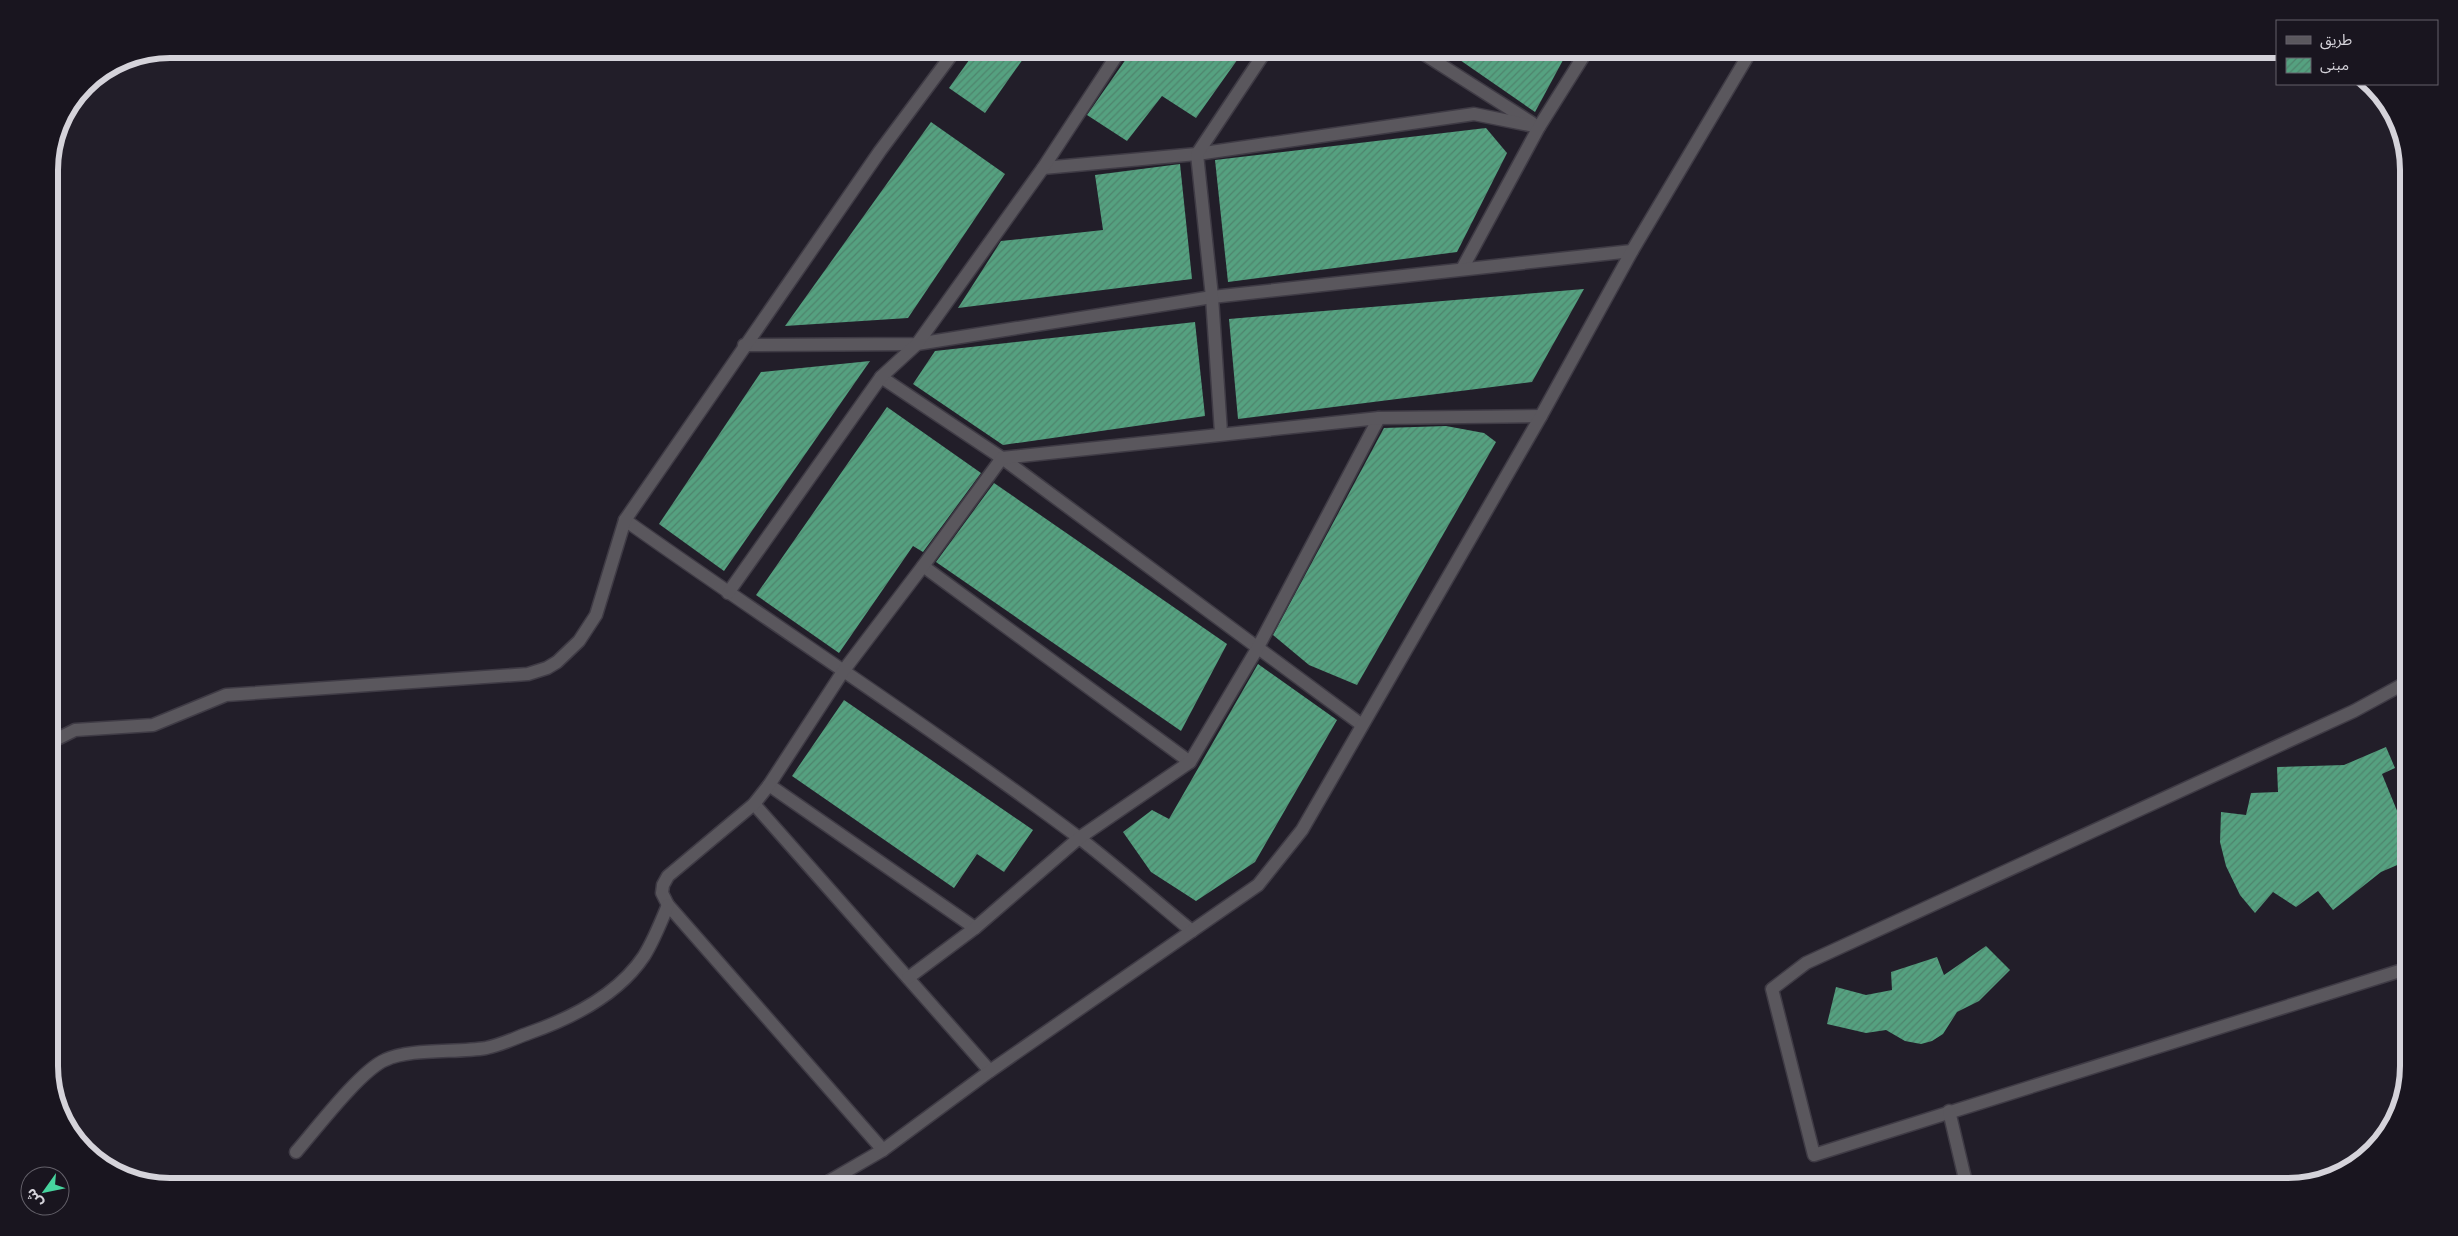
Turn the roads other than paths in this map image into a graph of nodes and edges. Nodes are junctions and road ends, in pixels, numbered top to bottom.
1 (949, 58) edge
2 (1115, 58) edge
3 (1261, 58) edge
4 (1430, 58) edge
5 (1582, 58) edge
6 (1747, 58) edge
7 (1539, 126) junction
8 (1197, 154) junction
9 (1042, 168) junction
10 (1632, 251) junction
11 (1462, 269) junction
12 (1212, 297) junction
13 (917, 344) junction
14 (744, 345) junction
15 (881, 378) junction
16 (1540, 416) junction
17 (1379, 418) junction
18 (1221, 433) junction
19 (1002, 458) junction
20 (625, 520) junction
21 (924, 566) junction
22 (728, 593) junction
23 (1257, 649) junction
24 (844, 670) junction
25 (2400, 685) edge
26 (1362, 725) junction
27 (58, 738) edge
28 (1190, 762) junction
29 (769, 786) junction
30 (754, 804) junction
31 (1079, 838) junction
32 (668, 905) junction
33 (975, 928) junction
34 (1192, 931) junction
35 (2400, 971) edge
36 (908, 978) junction
37 (990, 1071) junction
38 (1949, 1111) junction
39 (883, 1150) junction
40 (296, 1152) dead end
41 (835, 1178) edge
42 (1965, 1178) edge

1 - 14 street
2 - 9 street
3 - 8 street
4 - 7 street
5 - 7 street
6 - 10 street
7 - 8 street
7 - 11 street
8 - 9 street
8 - 12 street
9 - 13 street
10 - 11 street
10 - 16 street
11 - 12 street
12 - 13 street
12 - 18 street
13 - 14 street
13 - 15 street
14 - 20 street
15 - 19 street
15 - 22 street
16 - 17 street
16 - 26 street
17 - 18 street
17 - 23 street
18 - 19 street
19 - 21 street
19 - 23 street
20 - 22 street
20 - 27 street
21 - 24 street
21 - 28 street
22 - 24 street
23 - 26 street
23 - 28 street
24 - 29 street
24 - 31 street
25 - 38 street
26 - 34 street
28 - 31 street
29 - 30 street
29 - 33 street
30 - 32 street
30 - 36 street
31 - 33 street
31 - 34 street
32 - 39 street
32 - 40 street
33 - 36 street
34 - 37 street
35 - 38 street
36 - 37 street
37 - 39 street
38 - 42 street
39 - 41 street

